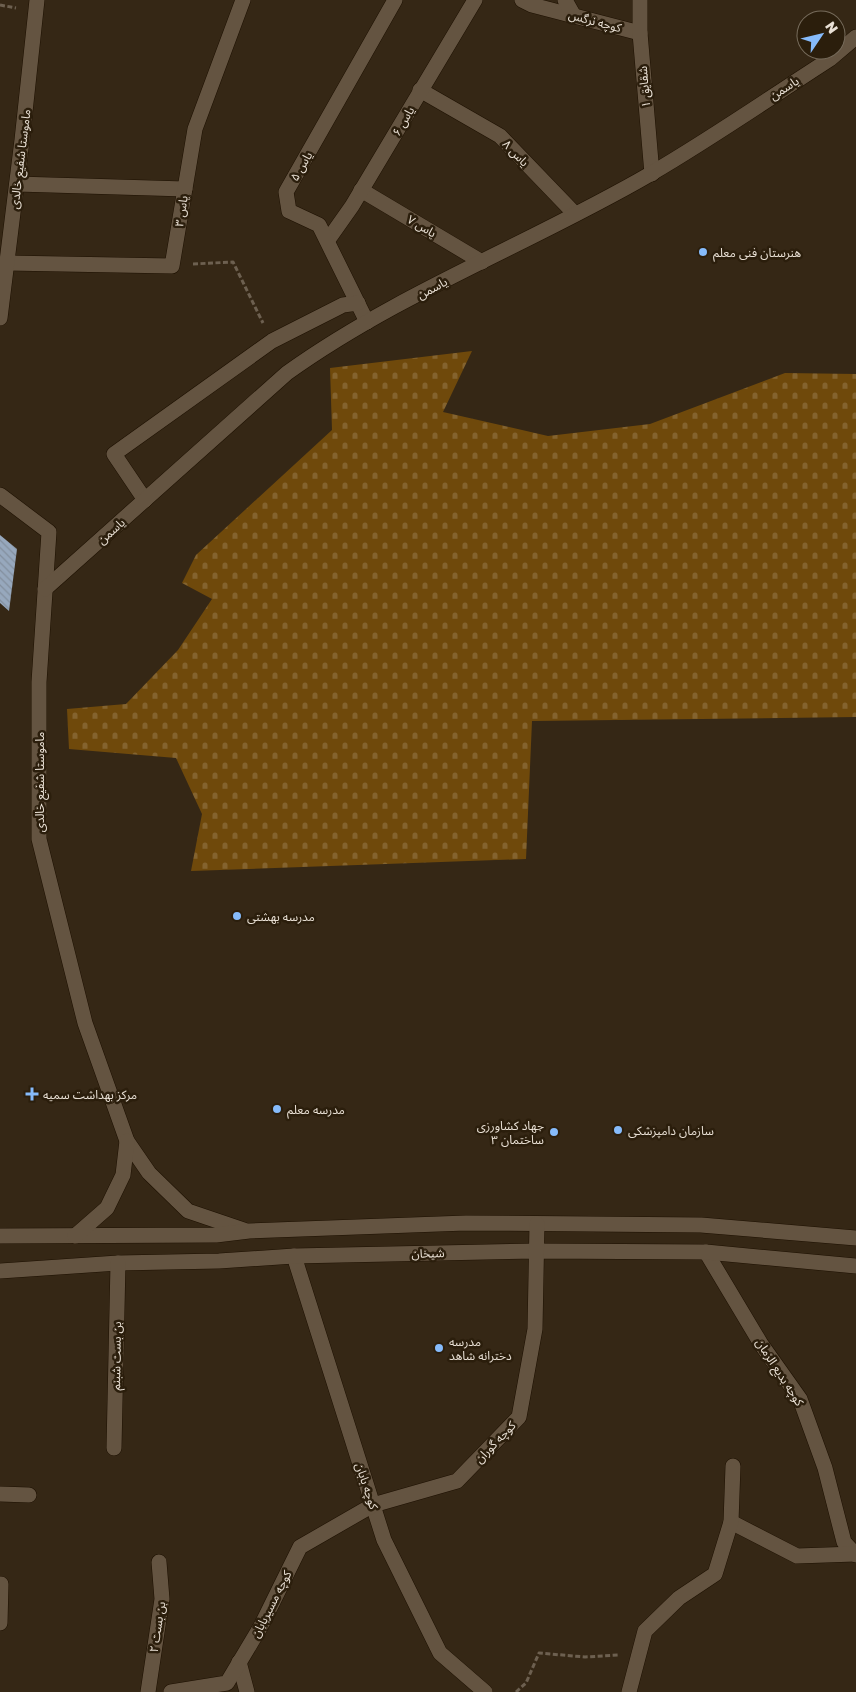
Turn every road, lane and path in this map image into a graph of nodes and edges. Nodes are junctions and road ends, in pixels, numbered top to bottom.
1 (37, 0) edge
2 (243, 0) edge
3 (395, 0) edge
4 (475, 0) edge
5 (522, 0) edge
6 (565, 0) edge
7 (640, 0) edge
8 (574, 16) junction
9 (640, 33) junction
10 (856, 37) edge
11 (420, 90) junction
12 (652, 174) junction
13 (17, 184) junction
14 (185, 189) junction
15 (361, 190) junction
16 (575, 214) junction
17 (328, 240) junction
18 (482, 262) junction
19 (7, 263) junction
20 (172, 266) junction
21 (358, 303) junction
22 (0, 318) edge
23 (367, 322) junction
24 (272, 341) junction
25 (0, 495) edge
26 (146, 500) junction
27 (45, 589) junction
28 (127, 1141) junction
29 (537, 1224) junction
30 (249, 1232) junction
31 (0, 1236) edge
32 (75, 1236) junction
33 (856, 1238) edge
34 (536, 1251) junction
35 (706, 1252) junction
36 (294, 1256) junction
37 (118, 1263) junction
38 (856, 1266) edge
39 (0, 1271) edge
40 (114, 1448) dead end
41 (733, 1466) dead end
42 (0, 1494) edge
43 (29, 1494) dead end
44 (373, 1505) junction
45 (731, 1522) junction
46 (856, 1554) edge
47 (159, 1562) dead end
48 (2, 1584) dead end
49 (0, 1623) edge
50 (639, 1654) junction
51 (239, 1662) junction
52 (148, 1692) edge
53 (171, 1692) edge
54 (247, 1692) edge
55 (485, 1692) edge
56 (516, 1692) edge
57 (628, 1692) edge

1 - 13 street, ماموستا شفیع خالدی
2 - 14 street, یاس ۳
3 - 17 street, یاس ۵
4 - 11 street, یاس ۶
5 - 8 street, کوچه نرگس
6 - 8 street
7 - 9 street, شقایق ۱
8 - 9 street, کوچه نرگس
9 - 12 street, شقایق ۱
10 - 12 street, یاسمن
11 - 15 street, یاس ۶
11 - 16 street, یاس ۸
12 - 16 street, یاسمن
13 - 14 street
13 - 19 street, ماموستا شفیع خالدی
14 - 20 street, یاس ۳
15 - 17 street, یاس ۶
15 - 18 street, یاس ۷
16 - 18 street, یاسمن
17 - 21 street, یاس ۵
18 - 23 street, یاسمن
19 - 20 street
19 - 22 street, ماموستا شفیع خالدی
20 - 24 path
21 - 23 street, یاس ۵
21 - 24 street
23 - 26 street, یاسمن
24 - 26 street
25 - 27 street, ماموستا شفیع خالدی
26 - 27 street, یاسمن
27 - 28 street, ماموستا شفیع خالدی
28 - 30 street
28 - 32 street
29 - 30 street
29 - 33 street
29 - 34 street, کوچه گوران
30 - 32 street
31 - 32 street
34 - 35 street, شیخان
34 - 36 street, شیخان
34 - 44 street, کوچه گوران
35 - 38 street, شیخان
35 - 46 street, کوچه بدیع الزمان
36 - 37 street, شیخان
36 - 44 street, کوچه بابان
37 - 39 street, شیخان
37 - 40 street, بن بست شبنم
41 - 45 street
42 - 43 street
44 - 51 street, کوچه مسیربابان
44 - 55 street, کوچه بابان
45 - 46 street
45 - 50 street
47 - 52 street, بن بست ۲
48 - 49 street
50 - 56 path
50 - 57 street
51 - 53 street, کوچه مسیربابان
51 - 54 street

